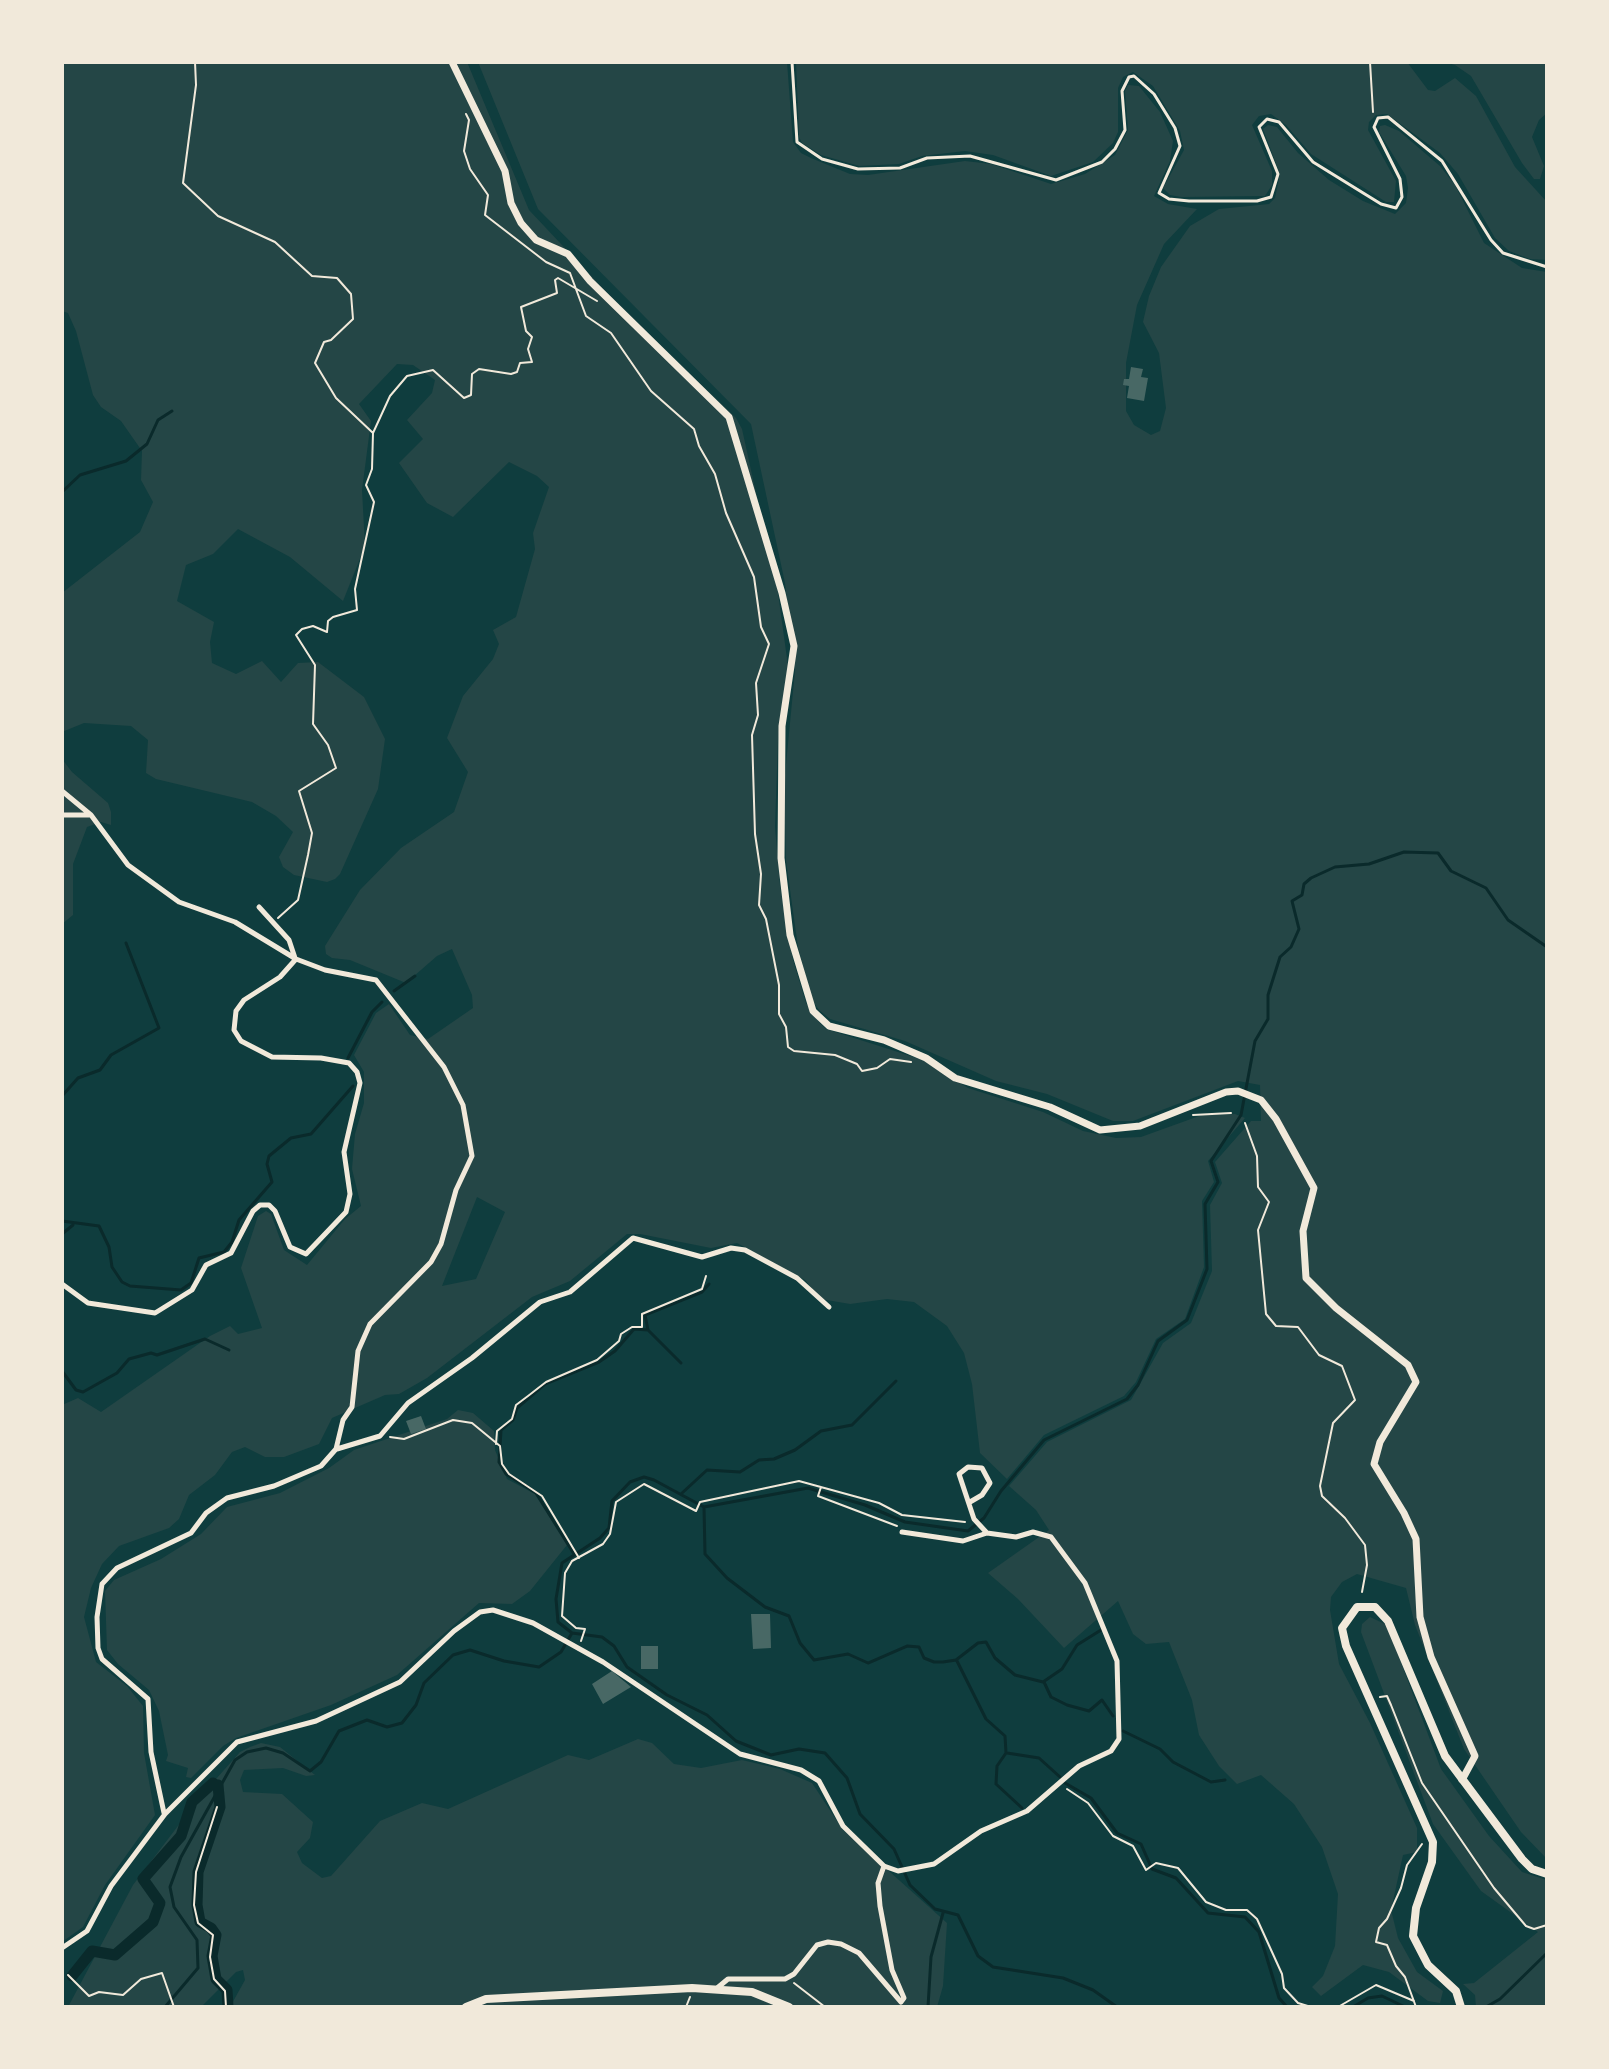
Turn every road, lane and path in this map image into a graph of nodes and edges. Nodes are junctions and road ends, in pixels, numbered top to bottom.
1 (195, 62) edge
2 (452, 62) edge
3 (792, 62) edge
4 (1370, 62) edge
5 (465, 110) dead end
6 (1374, 121) junction
7 (1547, 267) edge
8 (574, 289) junction
9 (373, 433) junction
10 (62, 791) edge
11 (62, 815) edge
12 (91, 815) junction
13 (259, 907) dead end
14 (275, 923) junction
15 (296, 959) junction
16 (913, 1063) dead end
17 (1231, 1113) dead end
18 (1185, 1115) dead end
19 (1245, 1123) dead end
20 (706, 1276) dead end
21 (62, 1284) edge
22 (829, 1307) dead end
23 (380, 1436) junction
24 (498, 1445) junction
25 (336, 1449) junction
26 (821, 1486) junction
27 (970, 1502) junction
28 (974, 1520) junction
29 (903, 1530) joint
30 (985, 1531) junction
31 (580, 1559) junction
32 (1362, 1592) dead end
33 (584, 1638) dead end
34 (1377, 1697) dead end
35 (1462, 1780) junction
36 (1058, 1784) junction
37 (217, 1807) dead end
38 (165, 1814) junction
39 (1422, 1844) dead end
40 (884, 1866) junction
41 (1547, 1874) edge
42 (1547, 1925) edge
43 (62, 1948) edge
44 (68, 1975) dead end
45 (785, 1979) junction
46 (716, 1989) junction
47 (1415, 2005) edge
48 (173, 2006) edge
49 (226, 2007) edge
50 (466, 2007) edge
51 (789, 2007) edge
52 (825, 2007) edge
53 (1311, 2007) edge
54 (1338, 2007) edge
55 (1461, 2007) edge

1 - 9 path
2 - 35 main road
3 - 6 lane
4 - 6 path
5 - 8 path
6 - 7 lane
8 - 9 path
8 - 16 path
9 - 14 path
10 - 12 street
11 - 12 street
12 - 15 street
13 - 14 street
14 - 15 street
15 - 21 street
15 - 25 street
17 - 18 path
19 - 32 path
20 - 24 path
22 - 23 street
23 - 24 path
23 - 25 street
24 - 31 path
25 - 38 street
26 - 28 path
26 - 29 path
26 - 31 path
27 - 27 street
27 - 28 street
28 - 30 street
29 - 30 street
30 - 36 street
31 - 33 path
34 - 42 path
35 - 41 main road
35 - 55 main road
36 - 40 street
36 - 53 path
37 - 49 path
38 - 40 street
38 - 43 street
39 - 47 path
40 - 45 street
44 - 48 path
45 - 46 street
45 - 52 path
46 - 50 main road
46 - 51 main road
47 - 54 path

